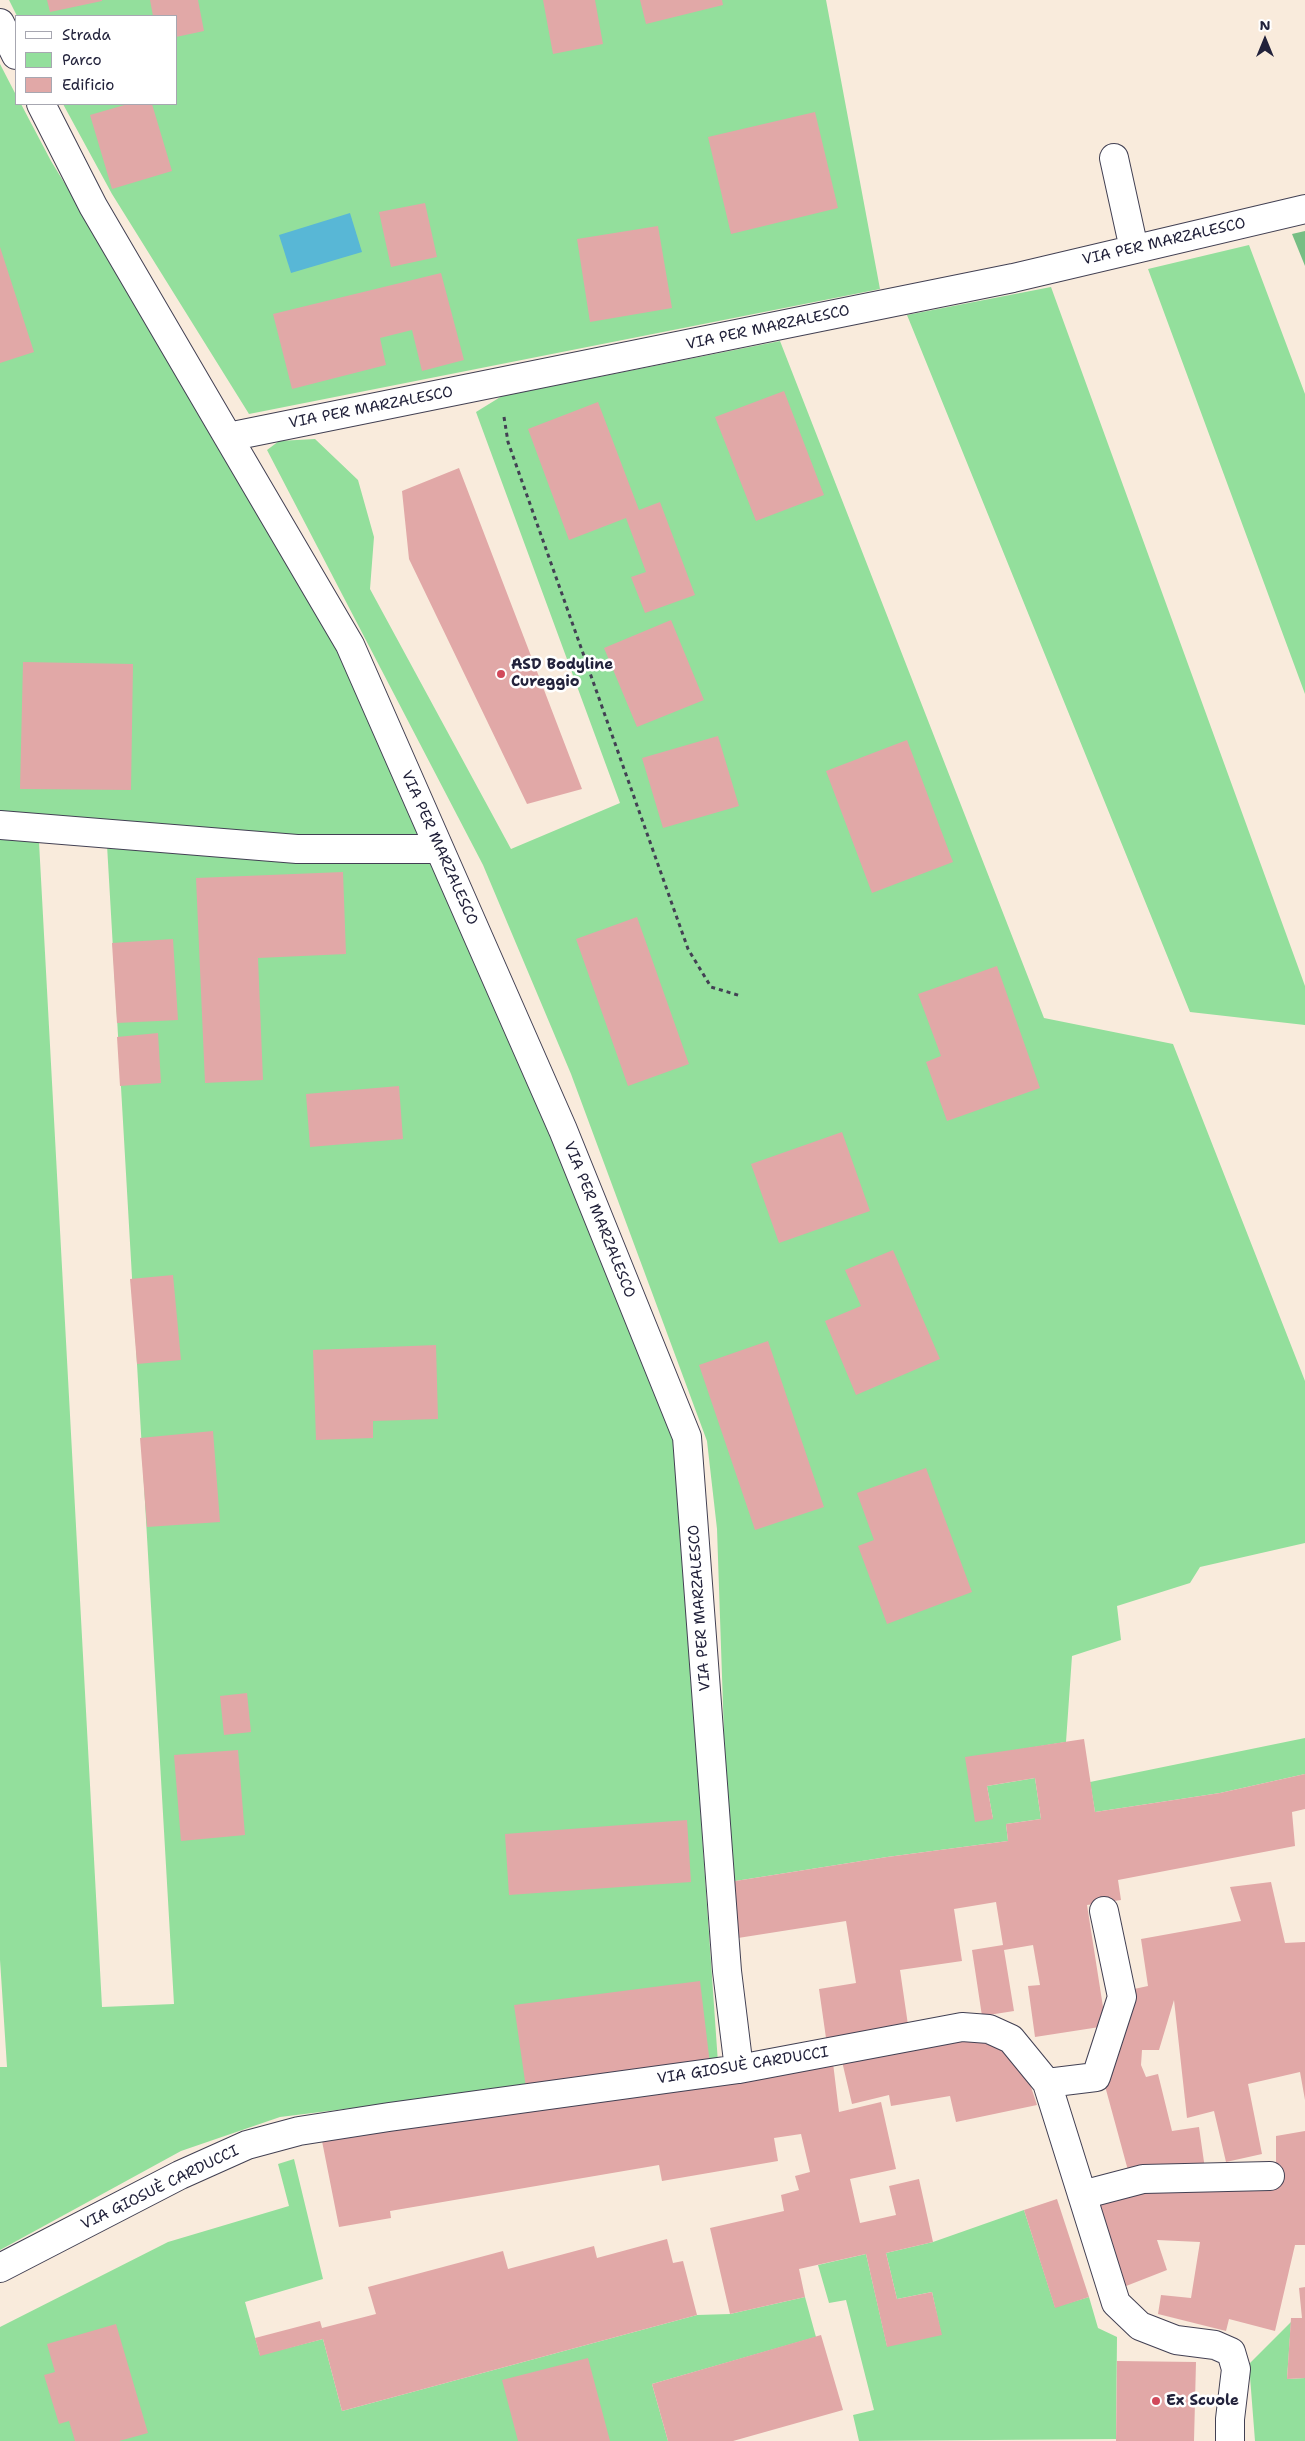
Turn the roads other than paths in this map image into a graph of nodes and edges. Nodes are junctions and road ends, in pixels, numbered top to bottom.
1 (0, 23) edge
2 (15, 53) edge
3 (42, 105) edge
4 (1114, 158) dead end
5 (1305, 209) edge
6 (1134, 249) junction
7 (228, 437) junction
8 (0, 825) edge
9 (440, 849) junction
10 (1104, 1912) dead end
11 (739, 2069) junction
12 (1047, 2083) junction
13 (1270, 2176) dead end
14 (1082, 2195) junction
15 (0, 2268) edge
16 (1230, 2441) edge

1 - 2 street
3 - 7 street, VIA PER MARZALESCO
4 - 6 street
5 - 6 street, VIA PER MARZALESCO
6 - 7 street, VIA PER MARZALESCO
7 - 9 street, VIA PER MARZALESCO
8 - 9 street
9 - 11 street, VIA PER MARZALESCO
10 - 12 street
11 - 12 street, VIA GIOSUÈ CARDUCCI
11 - 15 street, VIA GIOSUÈ CARDUCCI
12 - 14 street, VIA GIOSUÈ CARDUCCI
13 - 14 street
14 - 16 street, VIA GIOSUÈ CARDUCCI

